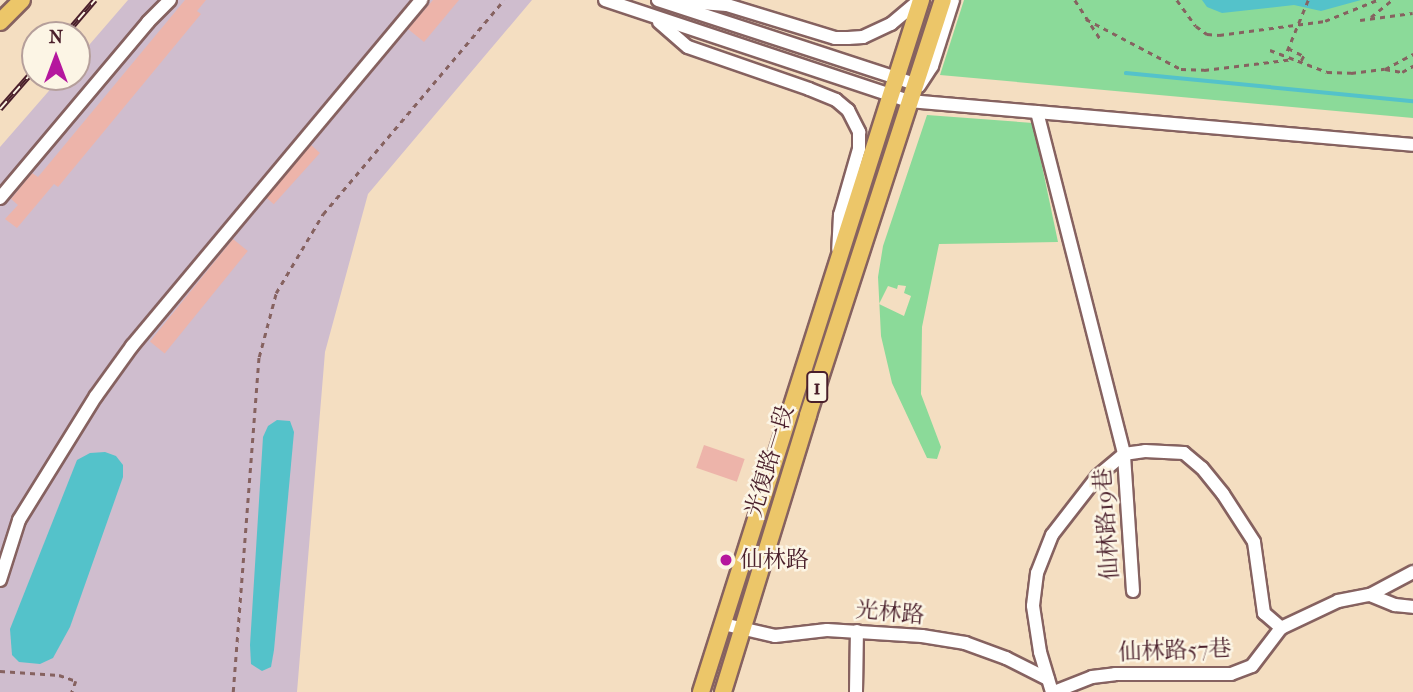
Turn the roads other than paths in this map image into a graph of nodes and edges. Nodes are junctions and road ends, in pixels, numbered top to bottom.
1 (22, 0) edge
2 (170, 0) edge
3 (421, 0) edge
4 (605, 0) edge
5 (658, 0) edge
6 (667, 0) edge
7 (904, 0) edge
8 (920, 0) edge
9 (943, 0) edge
10 (953, 0) edge
11 (653, 17) junction
12 (0, 22) edge
13 (891, 24) junction
14 (897, 78) junction
15 (915, 84) junction
16 (891, 96) junction
17 (909, 101) junction
18 (1037, 112) junction
19 (1413, 145) edge
20 (0, 198) edge
21 (836, 263) junction
22 (1124, 454) junction
23 (1413, 572) edge
24 (0, 580) edge
25 (1133, 592) dead end
26 (1370, 595) junction
27 (1413, 607) edge
28 (723, 624) junction
29 (1281, 628) junction
30 (741, 630) junction
31 (857, 631) junction
32 (1051, 688) edge
33 (701, 692) edge
34 (723, 692) edge
35 (856, 692) edge

1 - 12 main road
2 - 20 street
3 - 24 street
4 - 11 street
5 - 14 street
6 - 13 street
7 - 13 street
8 - 13 street
8 - 14 main road
9 - 15 main road, 光復路一段
10 - 17 street
11 - 16 street
11 - 21 street
14 - 15 street
14 - 16 main road, 1
15 - 17 main road, 光復路一段 / 1
16 - 17 street
16 - 21 main road, 1
17 - 18 street
17 - 30 main road, 光復路一段 / 1
18 - 19 street
18 - 22 street
21 - 28 main road, 光復路一段 / 1
22 - 25 street, 仙林路19巷
22 - 29 street
22 - 32 street
23 - 26 street
26 - 27 street
26 - 29 street
28 - 30 street, 光林路
28 - 33 main road, 光復路一段 / 1
29 - 32 street, 仙林路57巷
30 - 31 street, 光林路
30 - 34 main road, 光復路一段 / 1
31 - 32 street, 光林路
31 - 35 street

